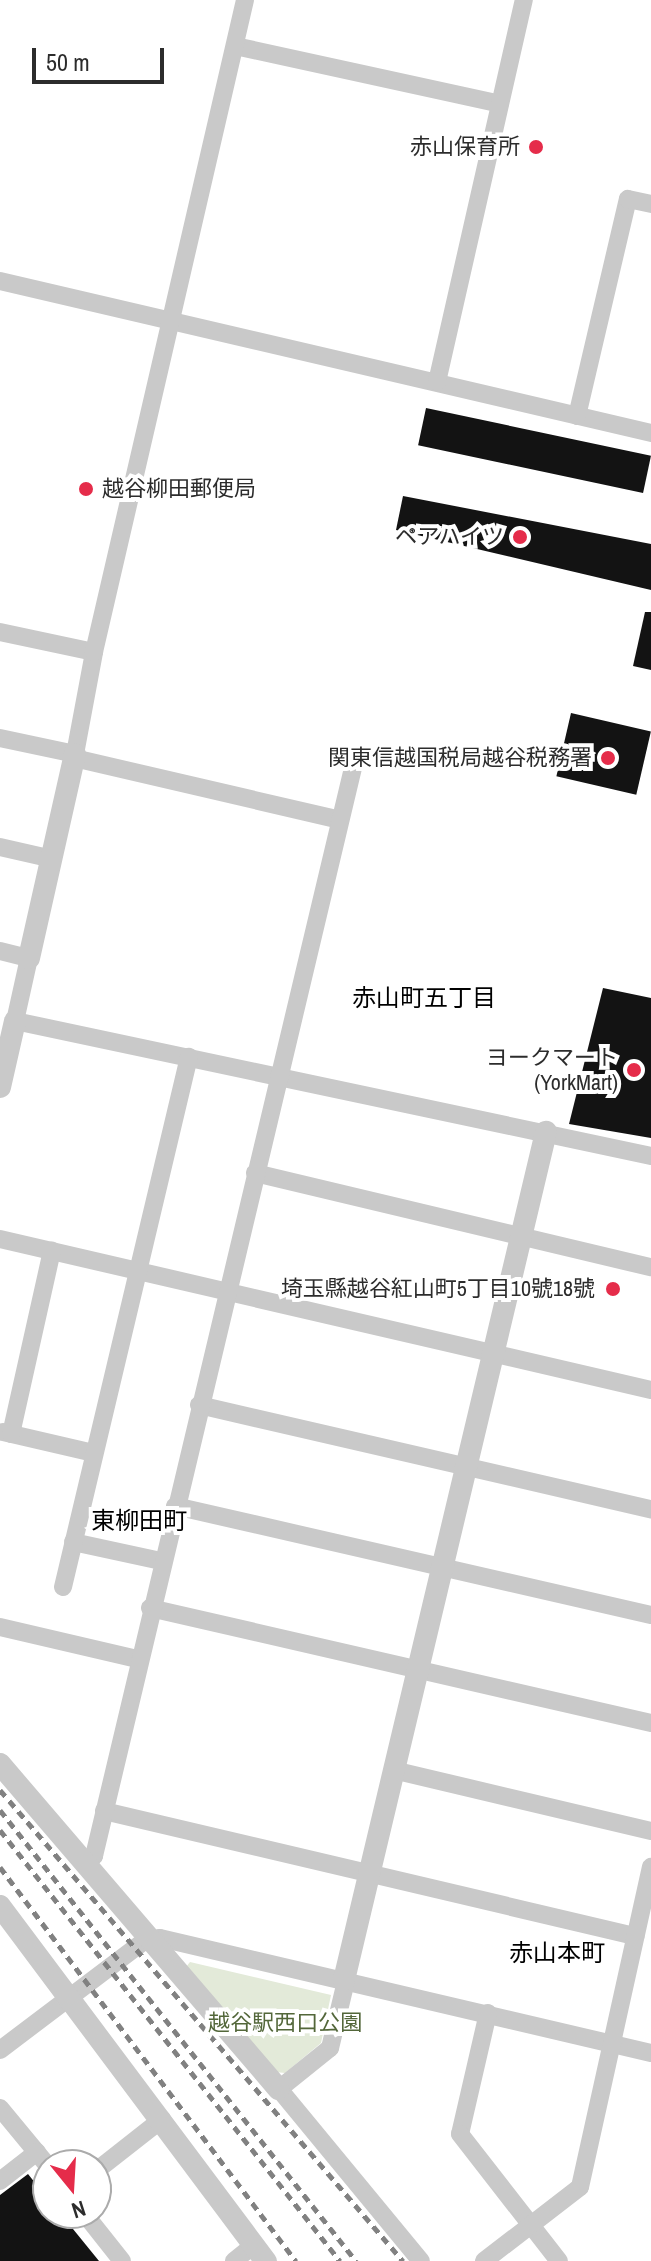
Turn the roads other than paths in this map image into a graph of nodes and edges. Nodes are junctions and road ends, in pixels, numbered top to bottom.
1 (245, 0) edge
2 (524, 0) edge
3 (235, 46) junction
4 (500, 104) junction
5 (651, 204) edge
6 (0, 281) edge
7 (170, 317) junction
8 (437, 382) junction
9 (577, 416) junction
10 (651, 433) edge
11 (0, 632) edge
12 (94, 652) junction
13 (0, 738) edge
14 (75, 756) junction
15 (354, 764) dead end
16 (340, 820) junction
17 (0, 847) edge
18 (53, 859) junction
19 (0, 951) edge
20 (29, 958) junction
21 (15, 1021) junction
22 (189, 1057) junction
23 (277, 1074) junction
24 (0, 1087) edge
25 (546, 1132) junction
26 (651, 1156) edge
27 (255, 1173) junction
28 (521, 1237) junction
29 (0, 1239) edge
30 (52, 1251) junction
31 (651, 1267) edge
32 (138, 1273) junction
33 (227, 1292) junction
34 (492, 1353) junction
35 (651, 1390) edge
36 (199, 1405) junction
37 (6, 1432) edge
38 (94, 1453) junction
39 (467, 1466) junction
40 (175, 1506) junction
41 (651, 1509) edge
42 (73, 1542) junction
43 (161, 1561) junction
44 (442, 1569) junction
45 (63, 1587) dead end
46 (150, 1608) junction
47 (651, 1615) edge
48 (0, 1627) edge
49 (138, 1659) junction
50 (418, 1670) junction
51 (651, 1723) edge
52 (0, 1764) edge
53 (393, 1770) junction
54 (104, 1811) junction
55 (651, 1831) edge
56 (83, 1863) junction
57 (651, 1867) edge
58 (369, 1877) junction
59 (0, 1906) edge
60 (635, 1936) junction
61 (151, 1941) junction
62 (345, 1981) junction
63 (71, 1996) junction
64 (488, 2013) junction
65 (613, 2044) junction
66 (0, 2050) edge
67 (651, 2053) edge
68 (279, 2089) junction
69 (0, 2108) edge
70 (162, 2119) junction
71 (34, 2149) edge
72 (112, 2158) edge
73 (32, 2164) edge
74 (0, 2181) edge
75 (531, 2225) junction
76 (97, 2229) edge
77 (260, 2253) edge
78 (122, 2261) edge
79 (234, 2261) edge
80 (421, 2261) edge
81 (484, 2261) edge
82 (559, 2261) edge

1 - 3 street
2 - 4 street
3 - 4 street
3 - 7 street
4 - 8 street
5 - 9 street
6 - 7 street
7 - 8 street
7 - 12 street
8 - 9 street
9 - 10 street
11 - 12 street
12 - 14 street
13 - 14 street
14 - 16 street
14 - 18 street
15 - 16 street
16 - 23 street
17 - 18 street
18 - 20 street
19 - 20 street
20 - 21 street
21 - 22 street
21 - 24 street
22 - 23 street
22 - 32 street
23 - 25 street
23 - 27 street
25 - 26 street
25 - 28 street
27 - 28 street
27 - 33 street
28 - 31 street
28 - 34 street
29 - 30 street
30 - 32 street
30 - 37 street
32 - 33 street
32 - 38 street
33 - 34 street
33 - 36 street
34 - 35 street
34 - 39 street
36 - 39 street
36 - 40 street
37 - 38 street
38 - 42 street
39 - 41 street
39 - 44 street
40 - 43 street
40 - 44 street
42 - 43 street
42 - 45 street
43 - 46 street
44 - 47 street
44 - 50 street
46 - 49 street
46 - 50 street
48 - 49 street
49 - 54 street
50 - 51 street
50 - 53 street
52 - 56 street
53 - 55 street
53 - 58 street
54 - 56 street
54 - 58 street
56 - 61 street
57 - 60 street
58 - 60 street
58 - 62 street
59 - 63 street
60 - 65 street
61 - 62 street
61 - 63 street
61 - 68 street
62 - 64 street
62 - 68 street
63 - 66 street
63 - 70 street
64 - 65 street
64 - 75 street
65 - 67 street
65 - 75 street
68 - 80 street
69 - 71 street
70 - 72 street
70 - 77 street
73 - 74 street
75 - 81 street
75 - 82 street
76 - 78 street
77 - 79 street

